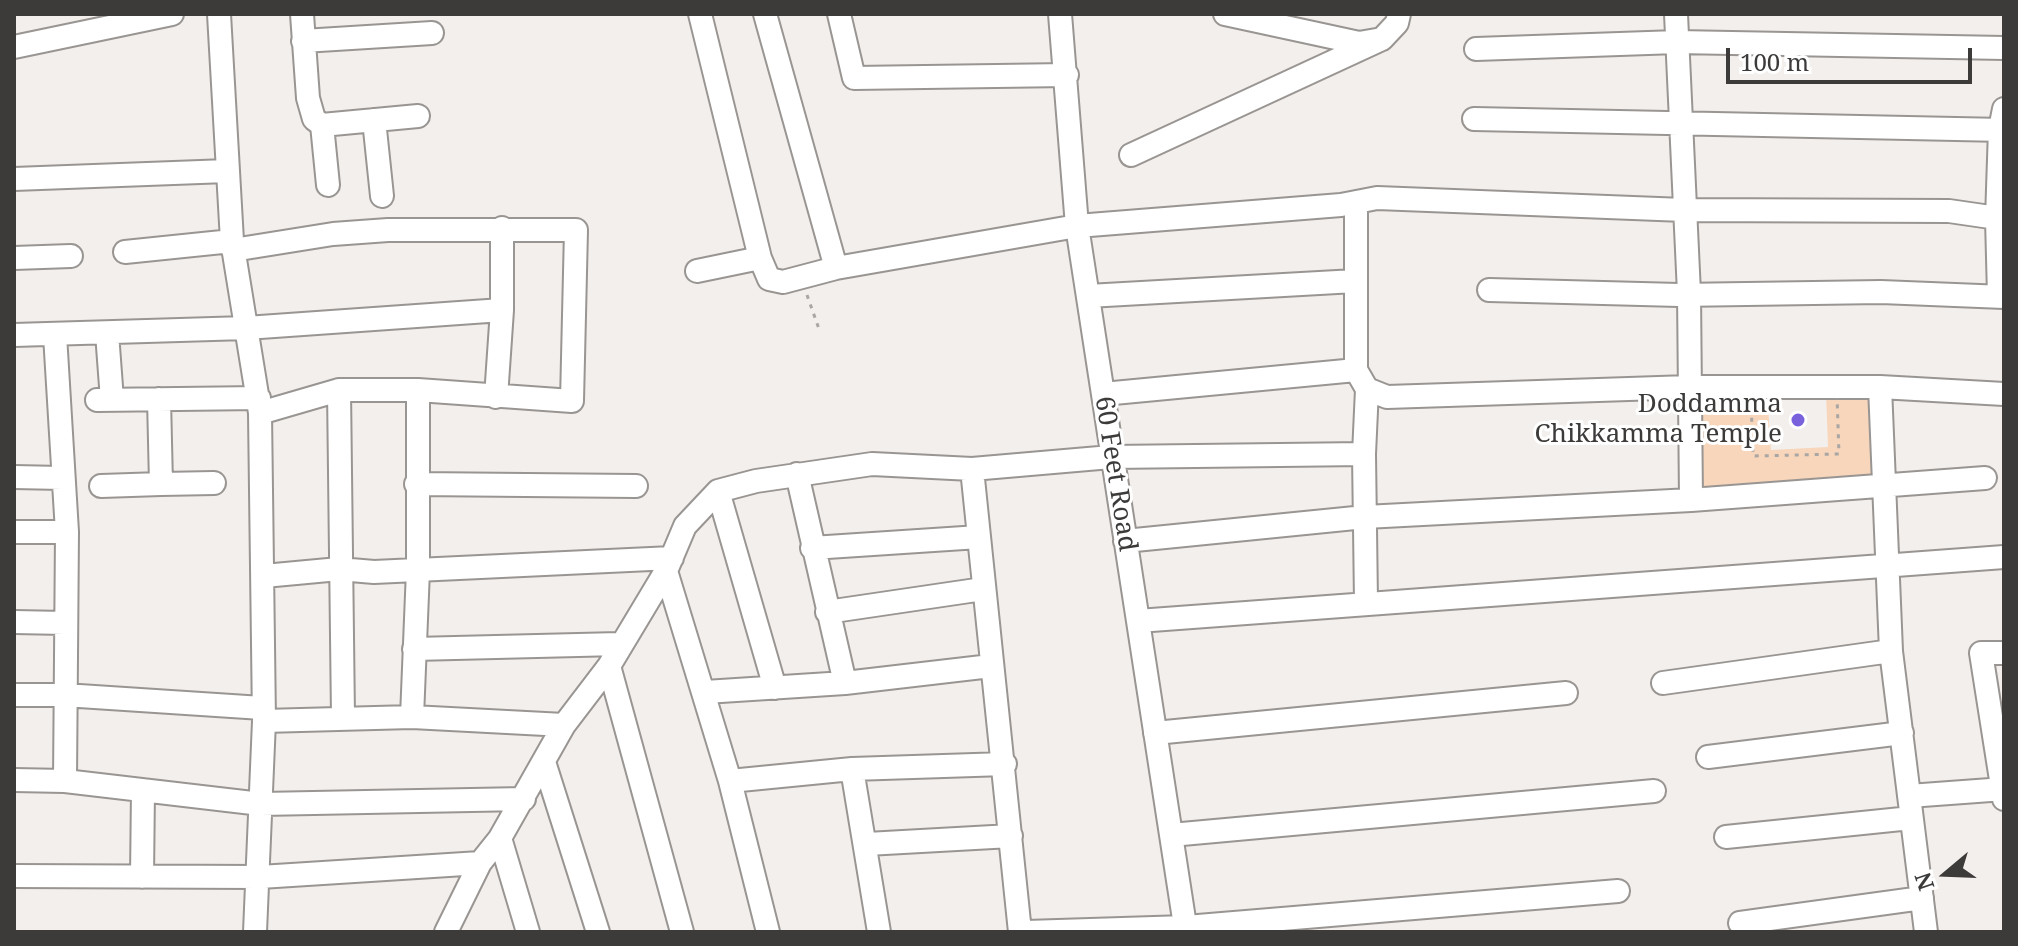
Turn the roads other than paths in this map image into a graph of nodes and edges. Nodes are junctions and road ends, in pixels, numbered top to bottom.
1 (172, 14) edge
2 (219, 14) edge
3 (302, 14) edge
4 (700, 14) edge
5 (765, 14) edge
6 (839, 14) edge
7 (1060, 14) edge
8 (1225, 14) edge
9 (1399, 14) edge
10 (1676, 14) edge
11 (79, 23) edge
12 (432, 33) dead end
13 (1382, 39) junction
14 (303, 41) junction
15 (1677, 42) junction
16 (14, 47) edge
17 (2004, 48) edge
18 (1476, 49) dead end
19 (1067, 75) junction
20 (418, 116) dead end
21 (1474, 119) dead end
22 (374, 120) junction
23 (1680, 121) junction
24 (2003, 123) edge
25 (322, 125) junction
26 (1131, 155) dead end
27 (227, 171) junction
28 (14, 179) edge
29 (328, 185) dead end
30 (382, 196) dead end
31 (1356, 204) junction
32 (1684, 210) junction
33 (2000, 219) edge
34 (1077, 226) junction
35 (502, 228) junction
36 (233, 245) junction
37 (125, 252) dead end
38 (71, 256) dead end
39 (14, 258) edge
40 (760, 258) junction
41 (836, 268) junction
42 (697, 271) dead end
43 (1355, 281) junction
44 (1489, 290) dead end
45 (1689, 293) junction
46 (1088, 296) junction
47 (2001, 296) edge
48 (502, 310) junction
49 (246, 328) junction
50 (107, 333) junction
51 (14, 335) edge
52 (55, 335) junction
53 (1362, 380) junction
54 (1689, 387) junction
55 (1880, 387) junction
56 (339, 390) junction
57 (418, 390) junction
58 (1103, 394) junction
59 (2004, 394) edge
60 (496, 397) junction
61 (159, 399) junction
62 (260, 405) junction
63 (1364, 454) junction
64 (1111, 457) junction
65 (972, 469) junction
66 (797, 474) junction
67 (14, 477) edge
68 (62, 478) junction
69 (1985, 478) dead end
70 (214, 483) dead end
71 (161, 484) junction
72 (416, 484) junction
73 (101, 486) dead end
74 (636, 486) dead end
75 (1882, 487) junction
76 (718, 491) junction
77 (1691, 500) junction
78 (1365, 517) junction
79 (14, 532) edge
80 (67, 532) junction
81 (979, 537) junction
82 (1125, 541) junction
83 (812, 548) junction
84 (2004, 557) edge
85 (669, 564) junction
86 (1885, 568) junction
87 (339, 569) junction
88 (418, 570) junction
89 (264, 576) junction
90 (983, 589) junction
91 (1366, 602) junction
92 (827, 612) junction
93 (1138, 621) junction
94 (14, 622) edge
95 (65, 623) junction
96 (619, 644) junction
97 (414, 649) junction
98 (1891, 651) junction
99 (2004, 653) edge
100 (609, 666) junction
101 (991, 666) junction
102 (845, 683) junction
103 (1663, 683) dead end
104 (775, 688) junction
105 (705, 692) junction
106 (1566, 693) dead end
107 (14, 695) edge
108 (64, 695) junction
109 (263, 715) junction
110 (343, 717) junction
111 (412, 717) junction
112 (564, 725) junction
113 (1155, 733) junction
114 (1902, 733) junction
115 (1708, 757) dead end
116 (1005, 764) junction
117 (545, 765) junction
118 (852, 769) junction
119 (14, 780) edge
120 (65, 781) junction
121 (730, 781) junction
122 (143, 790) junction
123 (1654, 791) dead end
124 (2003, 792) edge
125 (524, 799) junction
126 (261, 804) junction
127 (1910, 807) junction
128 (1171, 835) junction
129 (1011, 836) junction
130 (1726, 837) dead end
131 (500, 838) junction
132 (867, 844) junction
133 (480, 863) junction
134 (14, 876) edge
135 (142, 877) junction
136 (260, 877) junction
137 (1618, 891) dead end
138 (1922, 898) junction
139 (1740, 923) dead end
140 (1186, 930) edge
141 (255, 932) edge
142 (446, 932) edge
143 (528, 932) edge
144 (598, 932) edge
145 (682, 932) edge
146 (768, 932) edge
147 (879, 932) edge
148 (1020, 932) edge
149 (1026, 932) edge
150 (1926, 932) edge

1 - 11 street
2 - 27 street
3 - 14 street
4 - 40 street
5 - 41 street
6 - 19 street
7 - 19 street, 60 Feet Road
8 - 13 street
9 - 13 street
10 - 15 street
11 - 16 street
12 - 14 street
13 - 26 street
14 - 25 street
15 - 17 street
15 - 18 street
15 - 23 street
19 - 34 street, 60 Feet Road
20 - 22 street
21 - 23 street
22 - 25 street
22 - 30 street
23 - 24 street
23 - 32 street
24 - 33 street
25 - 29 street
27 - 28 street
27 - 36 street
31 - 32 street
31 - 34 street
31 - 43 street
32 - 33 street
32 - 45 street
33 - 47 street
34 - 41 street
34 - 46 street, 60 Feet Road
35 - 36 street
35 - 48 street
35 - 60 street
36 - 37 street
36 - 49 street
38 - 39 street
40 - 41 street
40 - 42 street
43 - 46 street
43 - 53 street
44 - 45 street
45 - 47 street
45 - 54 street
46 - 58 street, 60 Feet Road
48 - 49 street
48 - 60 street
49 - 50 street
49 - 62 street
50 - 52 street
50 - 61 street
51 - 52 street
52 - 68 street
53 - 54 street
53 - 58 street
53 - 63 street
54 - 55 street
54 - 77 street
55 - 59 street
55 - 75 street
56 - 57 street
56 - 62 street
56 - 87 street
57 - 60 street
57 - 72 street
58 - 64 street, 60 Feet Road
61 - 62 street
61 - 71 street
62 - 89 street
63 - 64 street
63 - 78 street
64 - 65 street
64 - 82 street, 60 Feet Road
65 - 66 street
65 - 81 street
66 - 76 street
66 - 83 street
67 - 68 street
68 - 80 street
69 - 75 street
70 - 71 street
71 - 73 street
72 - 74 street
72 - 88 street
75 - 77 street
75 - 86 street
76 - 85 street
76 - 104 street
77 - 78 street
78 - 82 street
78 - 91 street
79 - 80 street
80 - 95 street
81 - 83 street
81 - 90 street
82 - 93 street, 60 Feet Road
83 - 92 street
84 - 86 street
85 - 88 street
85 - 96 street
85 - 105 street
86 - 91 street
86 - 98 street
87 - 88 street
87 - 89 street
87 - 110 street
88 - 97 street
89 - 109 street
90 - 92 street
90 - 101 street
91 - 93 street
92 - 102 street
93 - 113 street, 60 Feet Road
94 - 95 street
95 - 108 street
96 - 97 street
96 - 100 street
97 - 111 street
98 - 103 street
98 - 114 street
99 - 124 street
100 - 112 street
100 - 145 street
101 - 102 street
101 - 116 street
102 - 104 street
104 - 105 street
105 - 121 street
106 - 113 street
107 - 108 street
108 - 109 street
108 - 120 street
109 - 110 street
109 - 126 street
110 - 111 street
111 - 112 street
112 - 117 street
113 - 128 street, 60 Feet Road
114 - 115 street
114 - 127 street
116 - 118 street
116 - 129 street
117 - 125 street
117 - 144 street
118 - 121 street
118 - 132 street
119 - 120 street
120 - 122 street
121 - 146 street
122 - 126 street
122 - 135 street
123 - 128 street
124 - 127 street
125 - 126 street
125 - 131 street
126 - 136 street
127 - 130 street
127 - 138 street
128 - 140 street, 60 Feet Road
129 - 132 street
129 - 148 street
131 - 133 street
131 - 143 street
132 - 147 street
133 - 136 street
133 - 142 street
134 - 135 street
135 - 136 street
136 - 141 street
137 - 140 street
138 - 139 street
138 - 150 street
140 - 149 street

